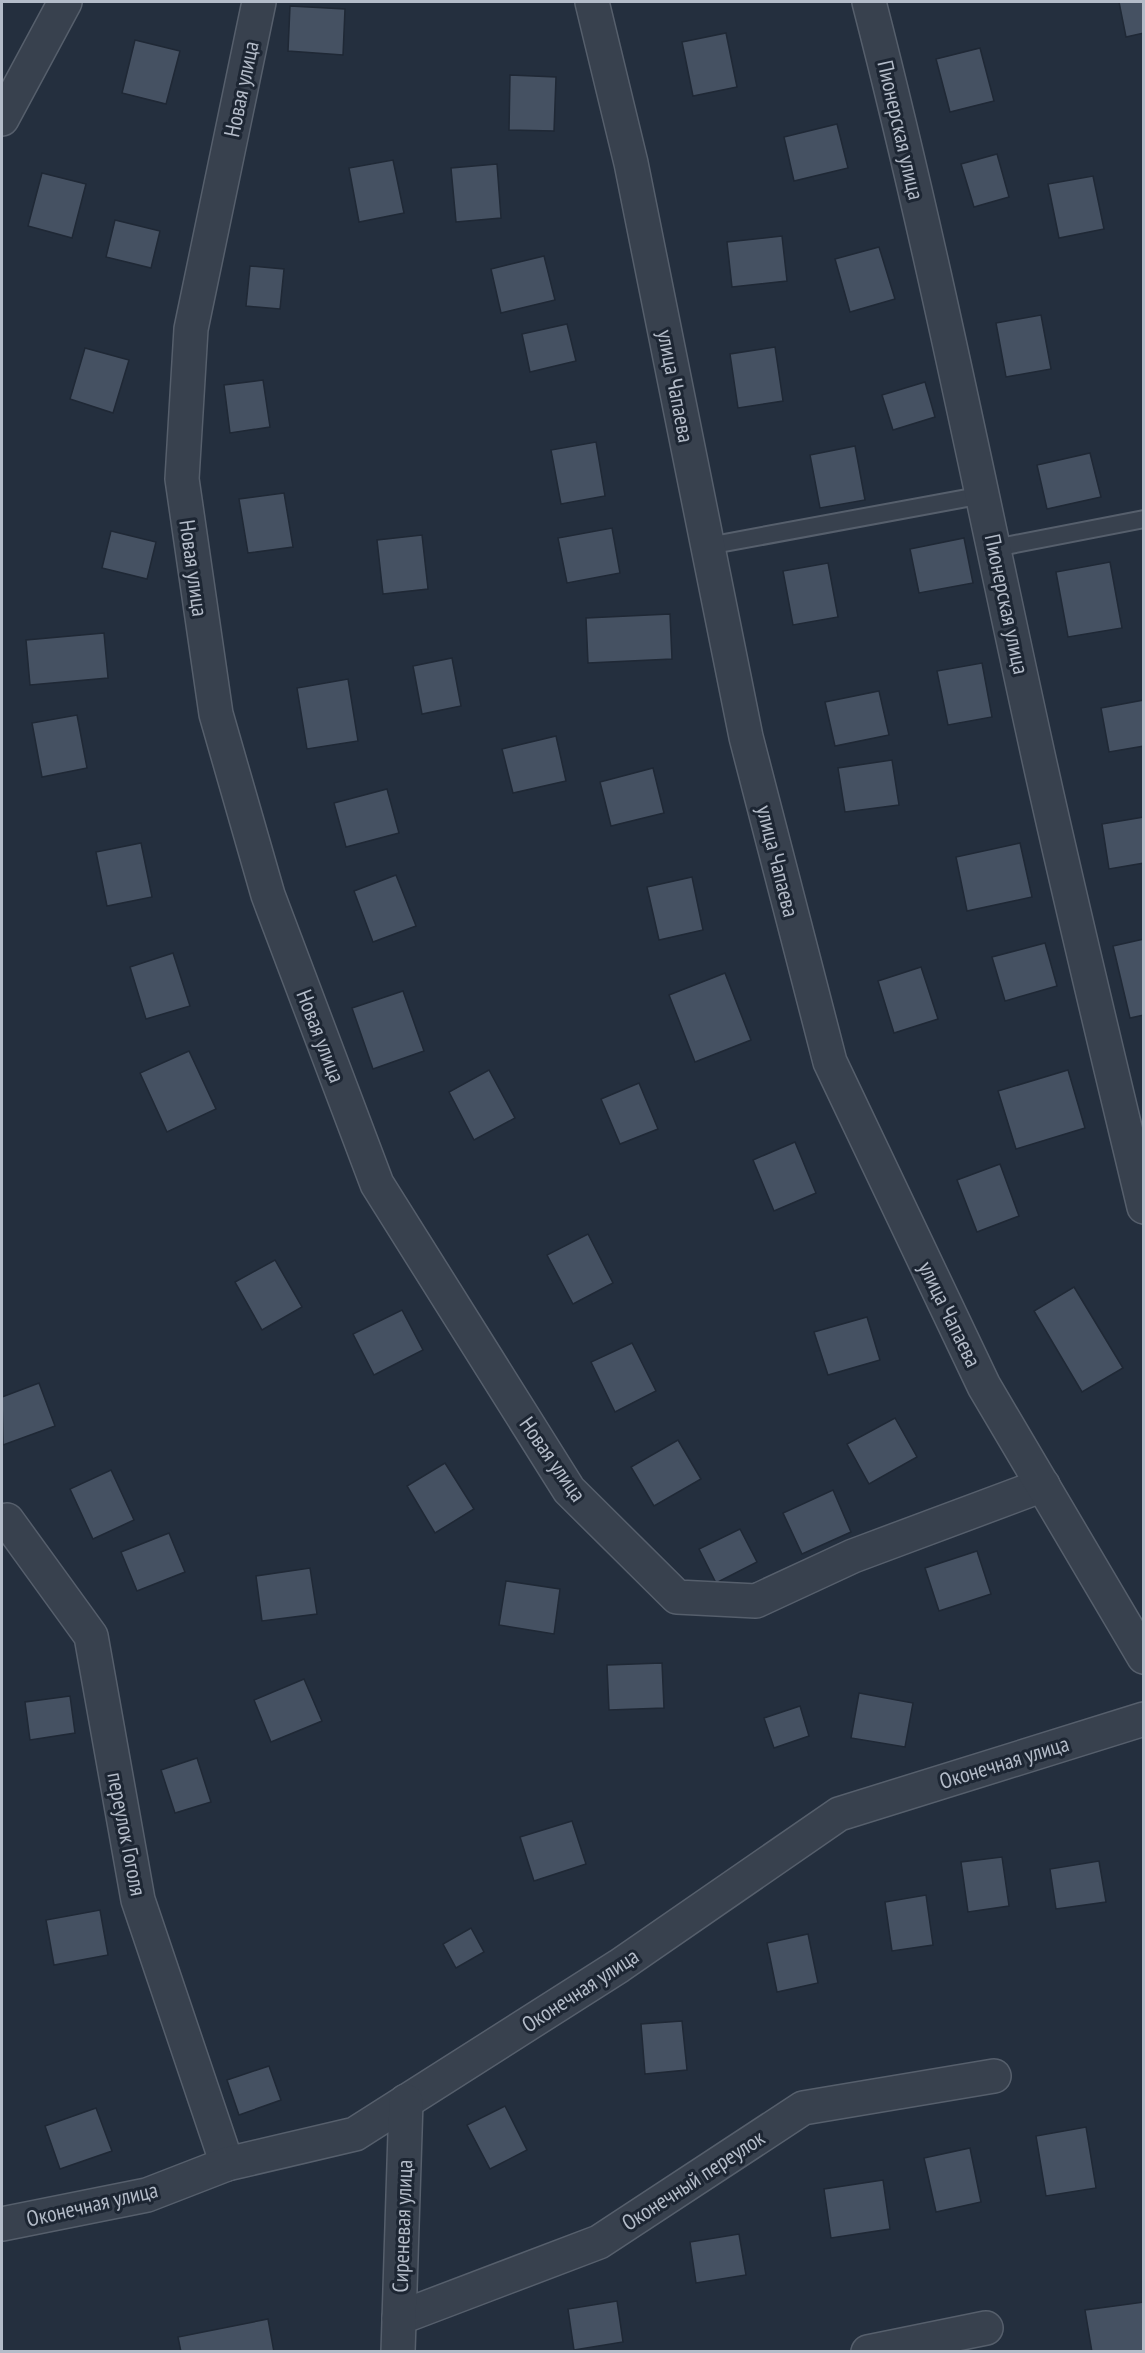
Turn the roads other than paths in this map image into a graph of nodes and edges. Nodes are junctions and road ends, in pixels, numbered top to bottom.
1 (65, 2) edge
2 (259, 2) edge
3 (592, 2) edge
4 (869, 2) edge
5 (2, 119) edge
6 (984, 495) junction
7 (1143, 519) edge
8 (708, 546) junction
9 (995, 548) junction
10 (1143, 1207) edge
11 (1043, 1485) junction
12 (3, 1522) edge
13 (1143, 1657) edge
14 (1143, 1719) edge
15 (994, 2076) dead end
16 (406, 2101) junction
17 (227, 2164) junction
18 (2, 2224) edge
19 (399, 2318) junction
20 (986, 2328) dead end
21 (398, 2352) edge
22 (868, 2352) edge

1 - 5 street
2 - 11 street, Новая улица
3 - 8 street, улица Чапаева
4 - 6 street, Пионерская улица
6 - 8 lane
6 - 9 street, Пионерская улица
7 - 9 lane
8 - 11 street, улица Чапаева
9 - 10 street, Пионерская улица
11 - 13 street, улица Чапаева
12 - 17 street, переулок Гоголя
14 - 16 street, Оконечная улица
15 - 19 street, Оконечный переулок
16 - 17 street, Оконечная улица
16 - 19 street, Сиреневая улица
17 - 18 street, Оконечная улица
19 - 21 street, Сиреневая улица
20 - 22 street

